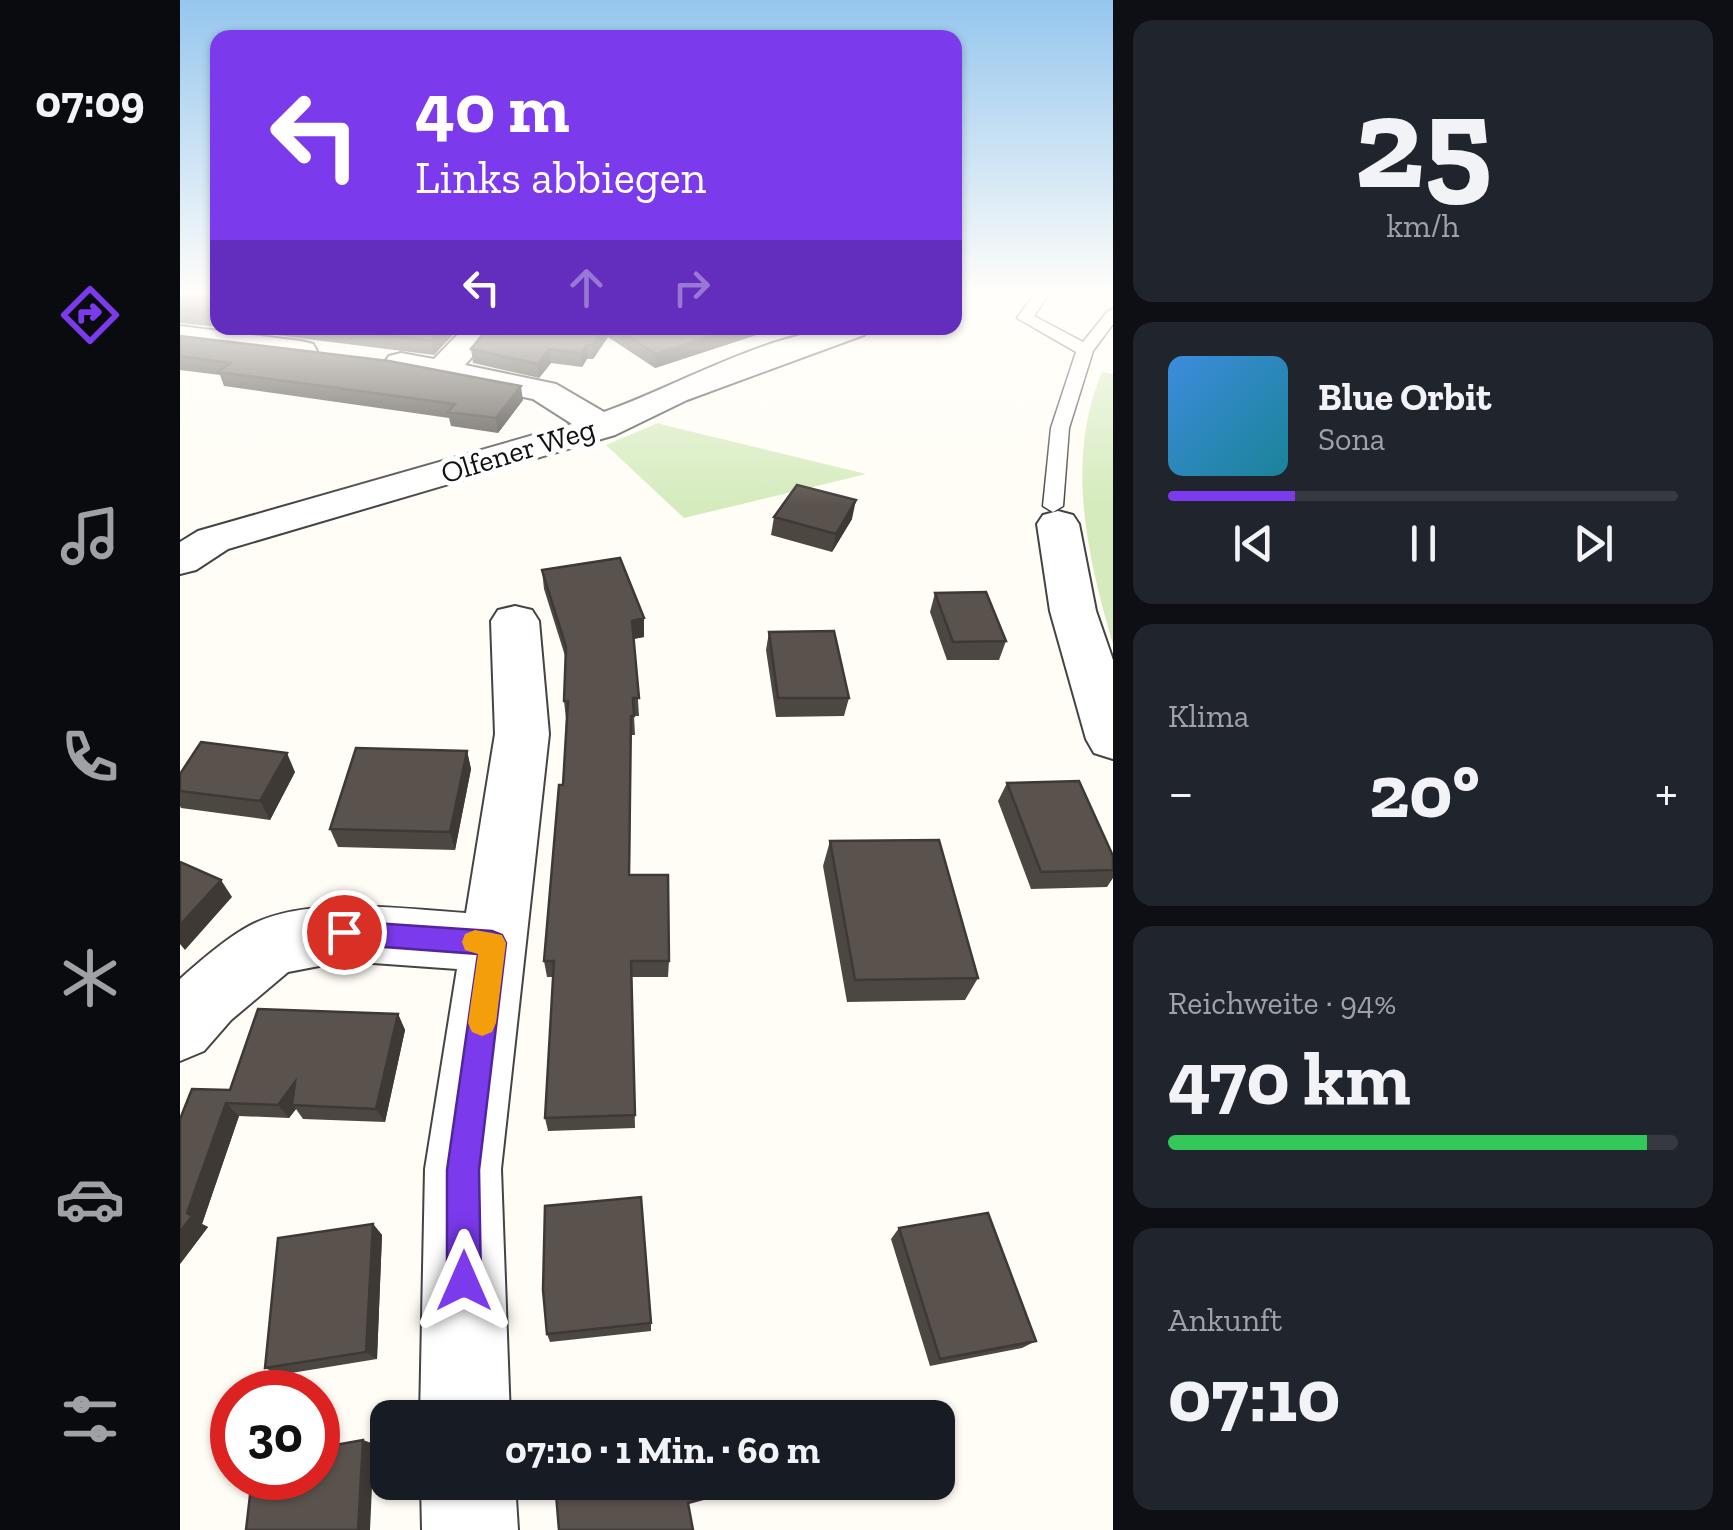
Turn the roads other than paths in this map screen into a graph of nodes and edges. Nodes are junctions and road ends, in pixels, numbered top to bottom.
1 (393, 362) edge
2 (450, 362) edge
3 (758, 362) edge
4 (1081, 362) edge
5 (442, 371) junction
6 (602, 426) junction
7 (1055, 515) joint
8 (191, 544) edge
9 (515, 621) dead end
10 (1113, 739) edge
11 (492, 943) junction
12 (180, 1028) edge
13 (465, 1400) edge
14 (469, 1500) edge
15 (470, 1530) edge

1 - 5 street
2 - 5 street
3 - 6 street, Olfener Weg
4 - 7 lane
5 - 6 street
6 - 8 street, Olfener Weg
7 - 10 street
9 - 11 street
11 - 12 street
11 - 13 street
14 - 15 street

